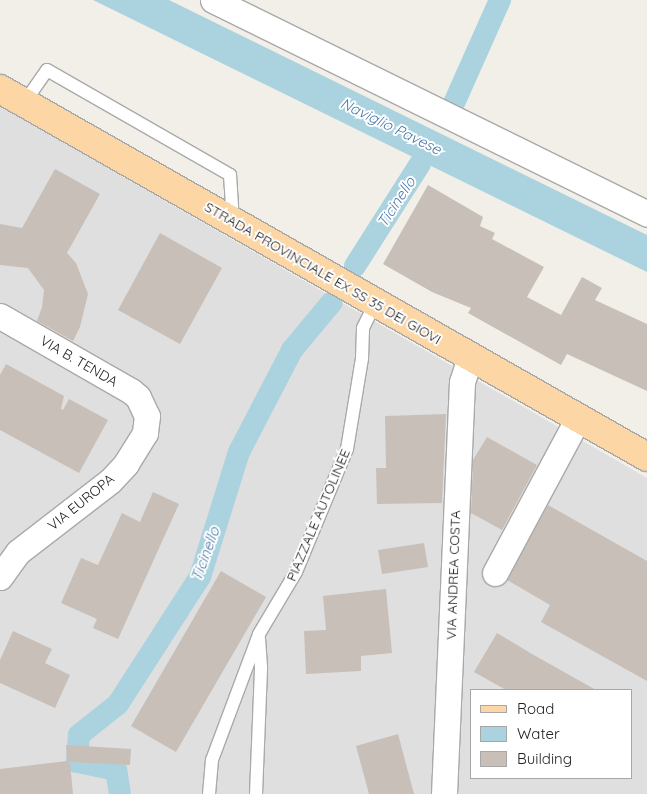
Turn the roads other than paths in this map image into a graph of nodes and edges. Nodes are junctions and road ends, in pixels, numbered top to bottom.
1 (213, 0) edge
2 (0, 89) edge
3 (24, 103) junction
4 (647, 214) edge
5 (234, 222) junction
6 (375, 303) junction
7 (0, 316) edge
8 (470, 357) junction
9 (147, 416) joint
10 (578, 418) junction
11 (647, 457) edge
12 (495, 573) dead end
13 (0, 578) edge
14 (259, 634) junction
15 (209, 794) edge
16 (256, 794) edge
17 (444, 794) edge

1 - 4 street
2 - 3 main road, STRADA PROVINCIALE EX SS 35 DEI GIOVI
3 - 5 main road, STRADA PROVINCIALE EX SS 35 DEI GIOVI
3 - 5 lane
5 - 6 main road, STRADA PROVINCIALE EX SS 35 DEI GIOVI
6 - 8 main road, STRADA PROVINCIALE EX SS 35 DEI GIOVI
6 - 14 lane, PIAZZALE AUTOLINEE
7 - 9 street, VIA B. TENDA
8 - 10 main road, STRADA PROVINCIALE EX SS 35 DEI GIOVI
8 - 17 street, VIA ANDREA COSTA
9 - 13 street, VIA EUROPA
10 - 11 main road, STRADA PROVINCIALE EX SS 35 DEI GIOVI
10 - 12 street
14 - 15 lane, PIAZZALE AUTOLINEE
14 - 16 lane

